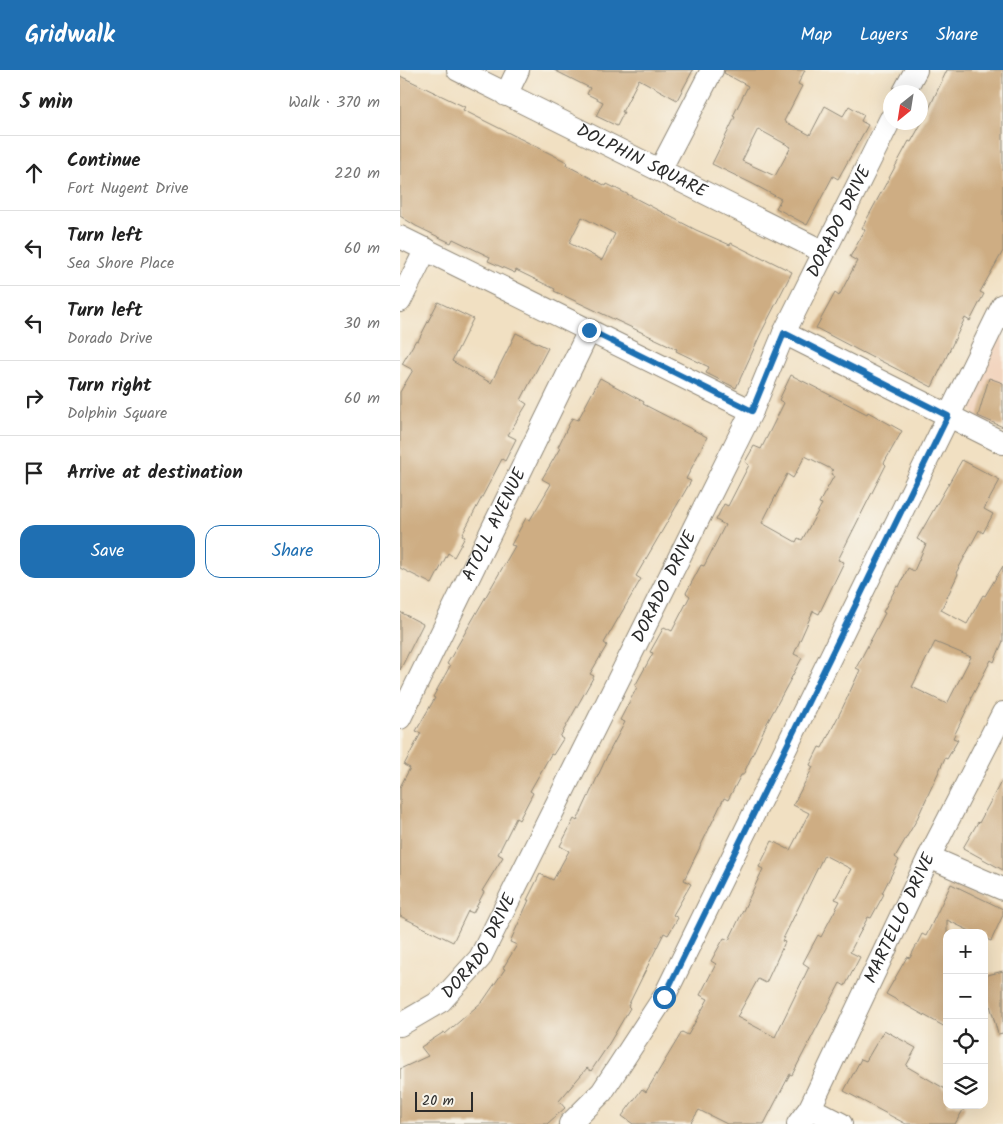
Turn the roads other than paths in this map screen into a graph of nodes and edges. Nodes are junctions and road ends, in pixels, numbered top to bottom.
1 (458, 70) edge
2 (518, 70) edge
3 (712, 70) edge
4 (916, 70) edge
5 (908, 85) edge
6 (506, 95) junction
7 (885, 130) edge
8 (660, 170) junction
9 (400, 237) edge
10 (426, 249) junction
11 (824, 252) junction
12 (400, 301) edge
13 (1003, 305) edge
14 (589, 330) junction
15 (784, 333) junction
16 (752, 411) junction
17 (948, 416) junction
18 (1003, 443) edge
19 (1003, 713) edge
20 (400, 718) edge
21 (929, 857) junction
22 (1003, 889) edge
23 (400, 1025) edge
24 (804, 1116) edge
25 (570, 1124) edge
26 (841, 1124) edge

1 - 6 street, DOLPHIN SQUARE
2 - 6 street
3 - 8 street
4 - 5 street
6 - 8 street, DOLPHIN SQUARE
7 - 11 street, DORADO DRIVE
8 - 11 street, DOLPHIN SQUARE
9 - 10 street
10 - 12 street
10 - 14 street
11 - 15 street, DORADO DRIVE
13 - 17 street
14 - 16 street
14 - 20 street, ATOLL AVENUE
15 - 16 street, DORADO DRIVE
15 - 17 street
16 - 23 street, DORADO DRIVE
17 - 18 street
17 - 25 street
19 - 21 street, MARTELLO DRIVE
21 - 22 street
21 - 24 street, MARTELLO DRIVE
24 - 26 street

